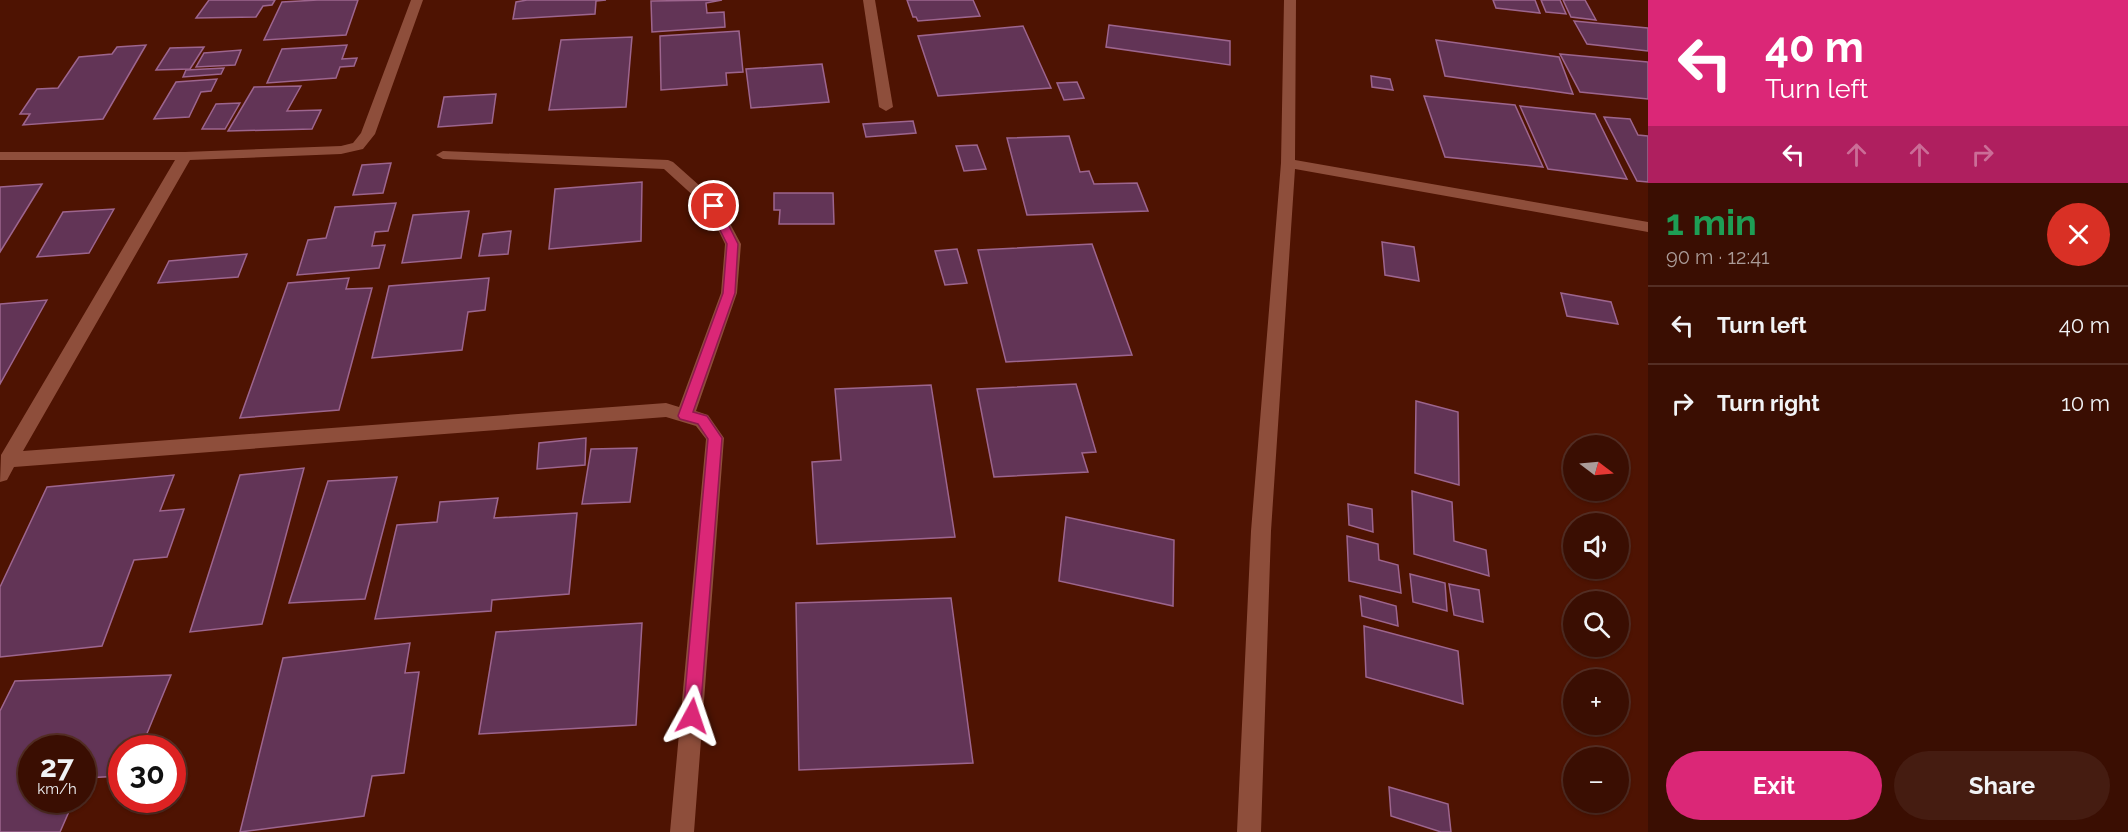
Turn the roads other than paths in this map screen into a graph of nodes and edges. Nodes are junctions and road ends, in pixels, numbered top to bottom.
1 (417, 0) edge
2 (868, 0) edge
3 (1290, 0) edge
4 (886, 107) dead end
5 (443, 155) dead end
6 (0, 156) edge
7 (185, 156) junction
8 (1288, 163) junction
9 (1648, 227) edge
10 (685, 416) junction
11 (4, 467) edge
12 (682, 832) edge
13 (1249, 832) edge

1 - 7 street
2 - 4 street
3 - 8 street
5 - 10 street
6 - 7 street
7 - 11 street
8 - 9 street
8 - 13 street
10 - 11 street
10 - 12 street

